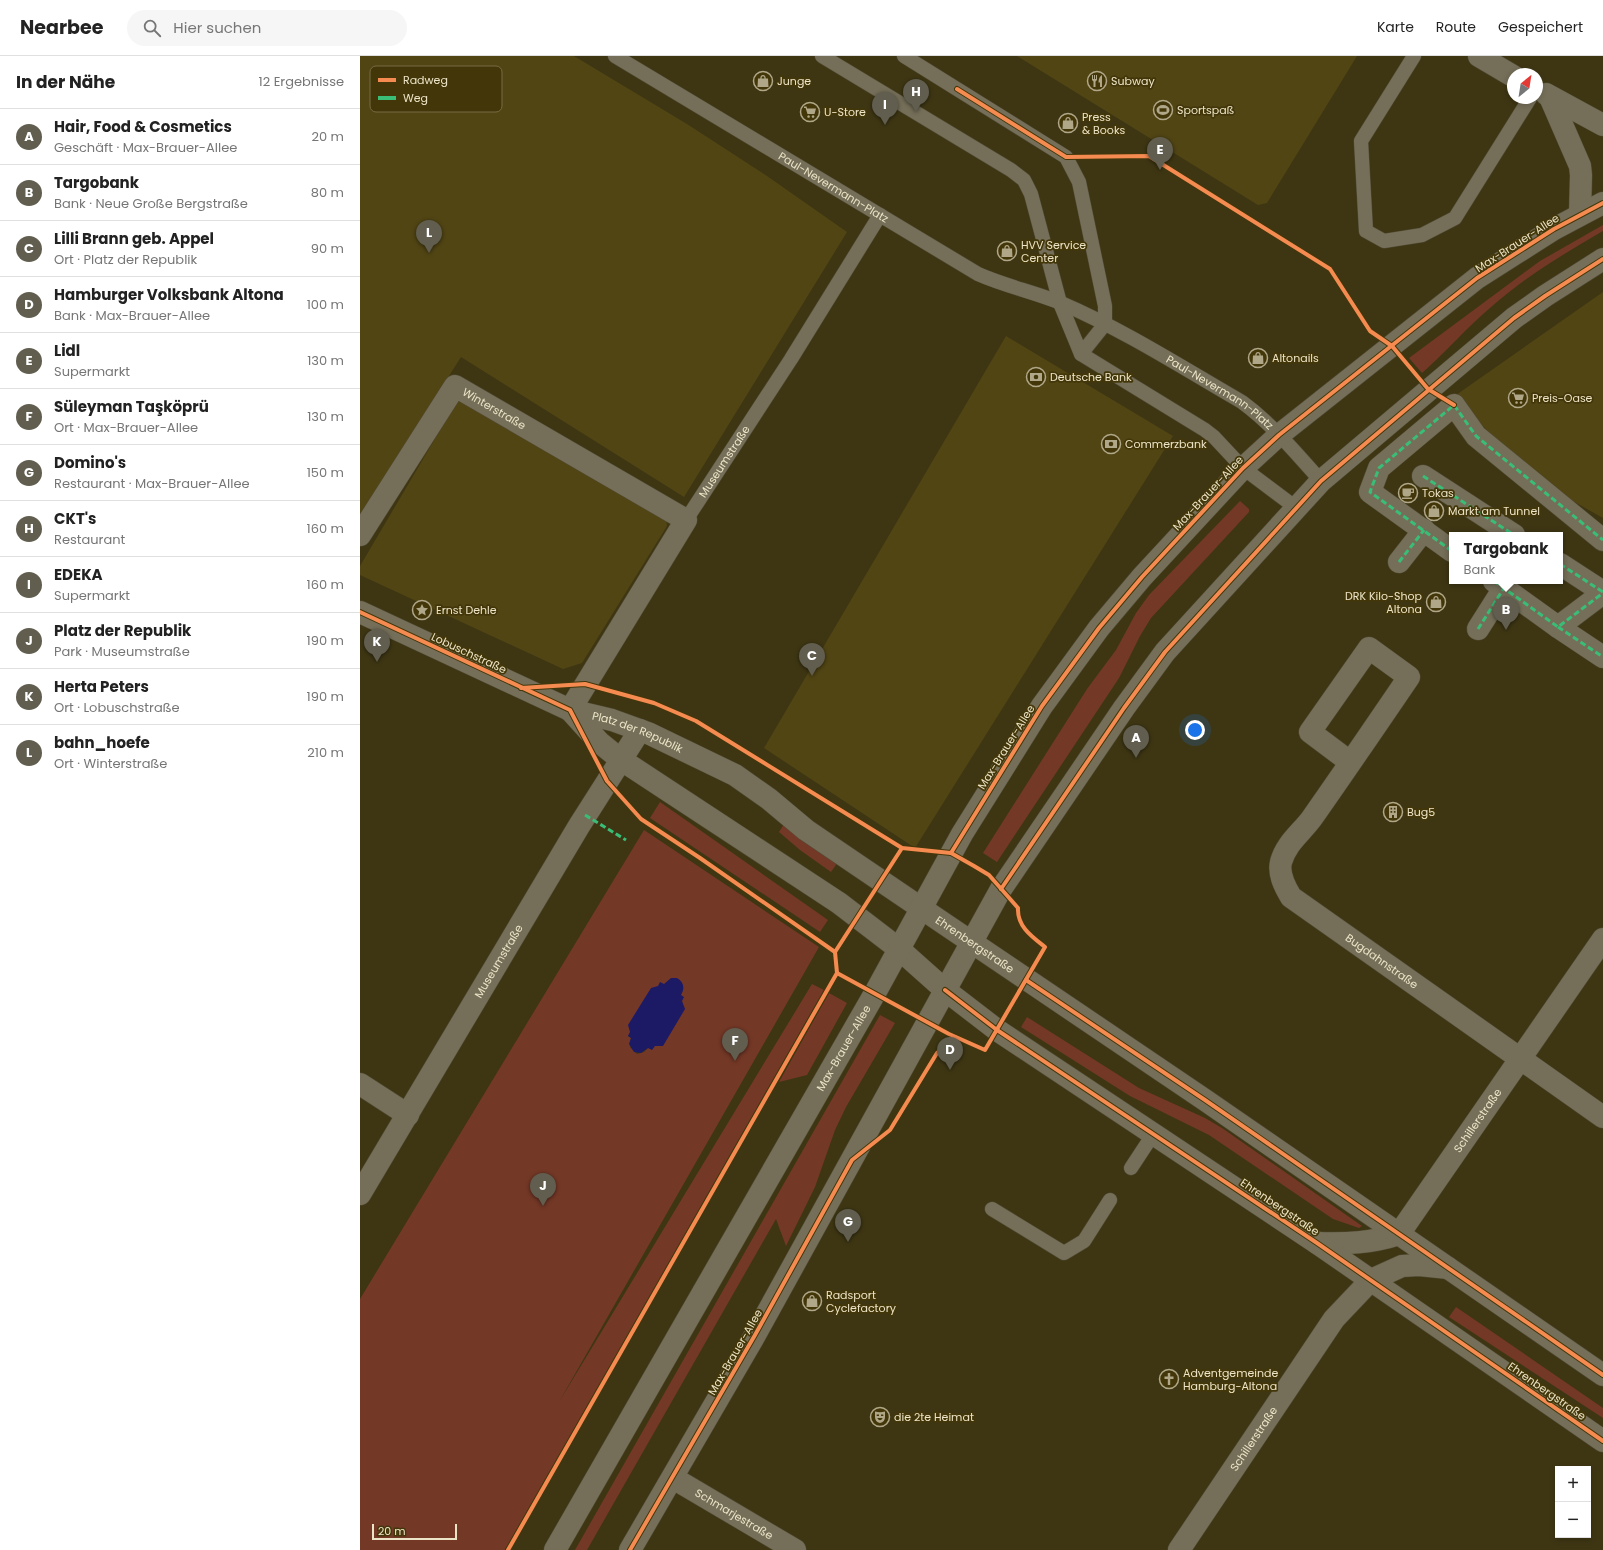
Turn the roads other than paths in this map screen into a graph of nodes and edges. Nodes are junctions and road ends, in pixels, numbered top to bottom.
1 (615, 56) edge
2 (822, 56) edge
3 (904, 56) edge
4 (1414, 56) edge
5 (1479, 56) edge
6 (1507, 72) edge
7 (1543, 97) edge
8 (1543, 102) edge
9 (1533, 104) edge
10 (1603, 125) edge
11 (1603, 203) edge
12 (1580, 214) junction
13 (880, 215) junction
14 (1603, 259) edge
15 (1060, 303) junction
16 (1104, 324) junction
17 (1081, 354) junction
18 (1279, 435) junction
19 (1243, 468) junction
20 (1423, 476) dead end
21 (1321, 481) junction
22 (1295, 507) junction
23 (686, 520) junction
24 (1424, 530) junction
25 (1509, 532) edge
26 (360, 535) edge
27 (1603, 540) edge
28 (1449, 549) edge
29 (1399, 562) dead end
30 (1563, 566) edge
31 (1499, 585) edge
32 (1603, 593) edge
33 (360, 612) edge
34 (1558, 627) junction
35 (1478, 629) dead end
36 (1603, 656) edge
37 (570, 710) junction
38 (640, 730) junction
39 (620, 759) junction
40 (1350, 762) junction
41 (921, 908) junction
42 (1603, 939) edge
43 (972, 942) junction
44 (899, 949) junction
45 (945, 990) junction
46 (1521, 1058) junction
47 (360, 1084) edge
48 (408, 1115) junction
49 (1603, 1117) edge
50 (1154, 1133) junction
51 (1131, 1168) dead end
52 (360, 1194) edge
53 (1110, 1200) dead end
54 (992, 1208) dead end
55 (1399, 1234) junction
56 (1318, 1243) junction
57 (1448, 1268) junction
58 (1371, 1280) junction
59 (1603, 1375) edge
60 (1603, 1441) edge
61 (672, 1478) junction
62 (555, 1550) edge
63 (630, 1550) edge
64 (795, 1550) edge
65 (1179, 1550) edge

1 - 13 lane, Paul-Nevermann-Platz
2 - 15 lane
3 - 16 lane
4 - 9 lane
5 - 6 street
7 - 10 street
8 - 12 street
11 - 12 street, Max-Brauer-Allee
12 - 18 street, Max-Brauer-Allee
13 - 15 lane, Paul-Nevermann-Platz
13 - 23 lane, Museumstraße
14 - 21 street, Max-Brauer-Allee
15 - 16 lane, Paul-Nevermann-Platz
15 - 17 lane
16 - 17 lane
16 - 18 lane, Paul-Nevermann-Platz
17 - 19 lane
18 - 19 street, Max-Brauer-Allee
18 - 21 lane, Paul-Nevermann-Platz
19 - 22 lane
19 - 41 street, Max-Brauer-Allee
20 - 25 street
21 - 22 street, Max-Brauer-Allee
22 - 43 street, Max-Brauer-Allee
23 - 26 street, Winterstraße
23 - 37 street, Museumstraße
24 - 27 street
24 - 28 street
24 - 29 street
30 - 32 street
31 - 34 street
31 - 35 street
32 - 34 street
33 - 37 street, Lobuschstraße
34 - 36 street
37 - 38 street, Platz der Republik
37 - 39 street, Platz der Republik
38 - 39 street, Museumstraße
38 - 41 street, Platz der Republik
39 - 44 street, Platz der Republik
39 - 48 street, Museumstraße
40 - 40 street, Bugdahnstraße
40 - 46 street, Bugdahnstraße
41 - 43 street, Ehrenbergstraße
41 - 44 street, Max-Brauer-Allee
42 - 46 street, Schillerstraße
43 - 45 street, Max-Brauer-Allee
43 - 55 street, Ehrenbergstraße
44 - 45 street, Ehrenbergstraße
44 - 62 street, Max-Brauer-Allee
45 - 50 street, Ehrenbergstraße
45 - 61 street, Max-Brauer-Allee
46 - 49 street, Bugdahnstraße
46 - 55 street, Schillerstraße
47 - 48 street
48 - 52 street, Museumstraße
50 - 51 lane
50 - 56 street, Ehrenbergstraße
53 - 54 lane
55 - 56 street
55 - 57 street, Ehrenbergstraße
56 - 58 street, Ehrenbergstraße
57 - 58 street, Schillerstraße
57 - 59 street, Ehrenbergstraße
58 - 60 street, Ehrenbergstraße
58 - 65 street, Schillerstraße
61 - 63 street, Max-Brauer-Allee
61 - 64 street, Schmarjestraße

